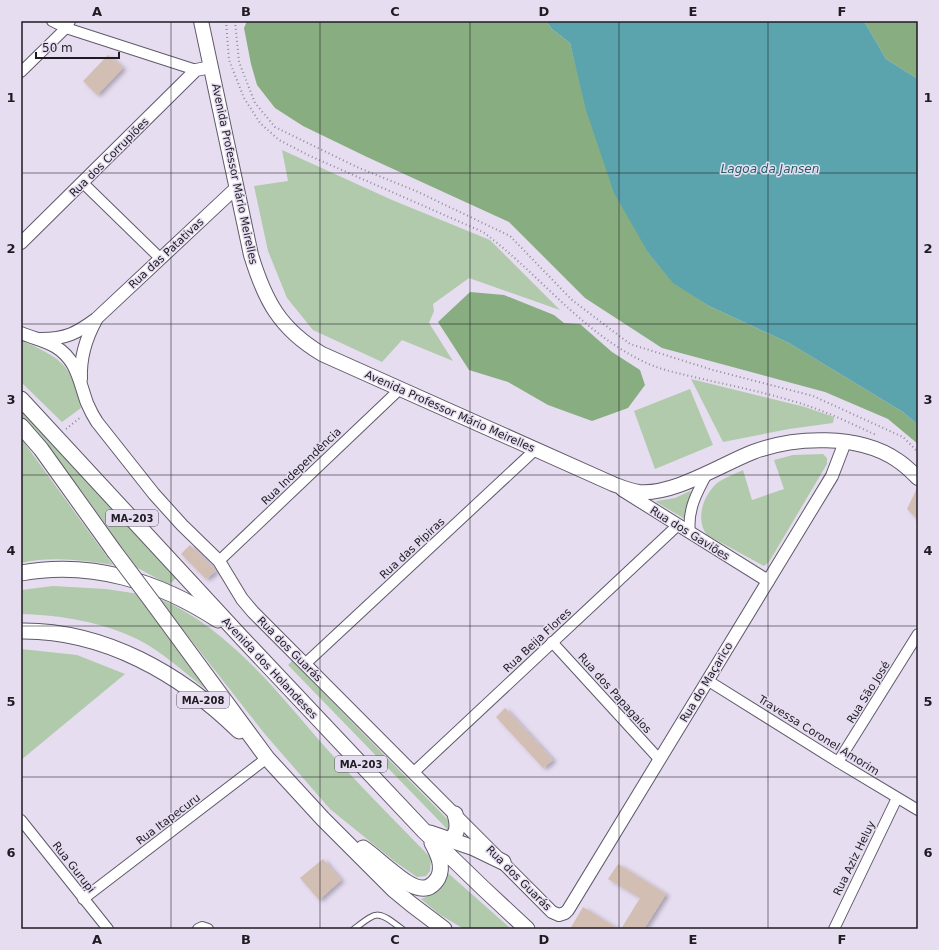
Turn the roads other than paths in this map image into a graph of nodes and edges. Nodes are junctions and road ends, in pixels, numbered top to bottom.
1 (52, 21) edge
2 (201, 21) edge
3 (68, 24) edge
4 (211, 67) junction
5 (196, 70) junction
6 (21, 72) edge
7 (82, 183) junction
8 (237, 187) junction
9 (21, 243) edge
10 (160, 258) junction
11 (96, 319) junction
12 (21, 333) edge
13 (39, 339) junction
14 (81, 384) junction
15 (400, 389) junction
16 (21, 399) edge
17 (21, 426) edge
18 (845, 442) junction
19 (536, 449) junction
20 (708, 472) junction
21 (918, 478) edge
22 (613, 484) junction
23 (678, 525) junction
24 (690, 533) junction
25 (219, 561) junction
26 (22, 573) edge
27 (768, 581) junction
28 (21, 627) edge
29 (21, 631) edge
30 (918, 634) edge
31 (242, 638) junction
32 (84, 639) junction
33 (552, 642) junction
34 (305, 664) junction
35 (707, 680) junction
36 (267, 758) junction
37 (659, 759) junction
38 (838, 762) junction
39 (414, 772) junction
40 (897, 798) junction
41 (918, 810) edge
42 (455, 814) junction
43 (323, 819) junction
44 (21, 820) edge
45 (424, 830) junction
46 (448, 840) junction
47 (503, 862) junction
48 (83, 899) junction
49 (559, 915) joint
50 (108, 929) edge
51 (198, 929) edge
52 (208, 929) edge
53 (354, 929) edge
54 (402, 929) edge
55 (444, 929) edge
56 (527, 929) edge
57 (834, 929) edge

1 - 3 street
2 - 4 main road, Avenida Professor Mário Meirelles
3 - 5 street
3 - 6 street
4 - 5 street
4 - 8 main road, Avenida Professor Mário Meirelles
5 - 7 street, Rua dos Corrupiões
7 - 9 street, Rua dos Corrupiões
7 - 10 street
8 - 10 street, Rua das Patativas
8 - 15 main road, Avenida Professor Mário Meirelles
10 - 11 street, Rua das Patativas
11 - 13 street, Rua das Patativas
11 - 14 street, Rua das Patativas
12 - 13 street
13 - 14 street, Rua dos Guarás
14 - 25 street, Rua dos Guarás
15 - 19 main road, Avenida Professor Mário Meirelles
15 - 25 street, Rua Independência
16 - 31 main road, Avenida dos Holandeses / MA-203
17 - 36 main road, MA-203, bridge
18 - 20 main road, Avenida Professor Mário Meirelles
18 - 21 main road, Avenida Professor Mário Meirelles
18 - 27 street, Rua do Maçarico
19 - 22 main road, Avenida Professor Mário Meirelles
19 - 34 street, Rua das Pipiras
20 - 22 main road, Avenida Professor Mário Meirelles
20 - 24 street
22 - 23 street, Rua dos Gaviões
23 - 24 street, Rua dos Gaviões
23 - 33 street, Rua Beija Flores
24 - 27 street, Rua dos Gaviões
25 - 34 street, Rua dos Guarás
26 - 31 main road
27 - 35 street, Rua do Maçarico
28 - 32 main road
29 - 32 main road, MA-208
30 - 38 street, Rua São José
31 - 45 main road, Avenida dos Holandeses / MA-203
32 - 36 main road, MA-208
33 - 37 street, Rua dos Papagaios
33 - 39 street, Rua Beija Flores
34 - 39 street, Rua dos Guarás
35 - 37 street, Rua do Maçarico
35 - 38 street, Travessa Coronel Amorim
36 - 43 main road, MA-203
36 - 48 street, Rua Itapecuru
37 - 49 street, Rua do Maçarico
38 - 40 street, Travessa Coronel Amorim
39 - 42 street, Rua dos Guarás
40 - 41 street, Travessa Coronel Amorim
40 - 57 street, Rua Aziz Heluy
42 - 46 main road
42 - 47 street, Rua dos Guarás
43 - 45 main road
43 - 55 main road, MA-203
44 - 48 street, Rua Gurupi
45 - 46 main road
45 - 56 main road, Avenida dos Holandeses / MA-203
46 - 47 main road
47 - 49 street, Rua dos Guarás
48 - 50 street, Rua Gurupi
51 - 52 street
53 - 54 lane

